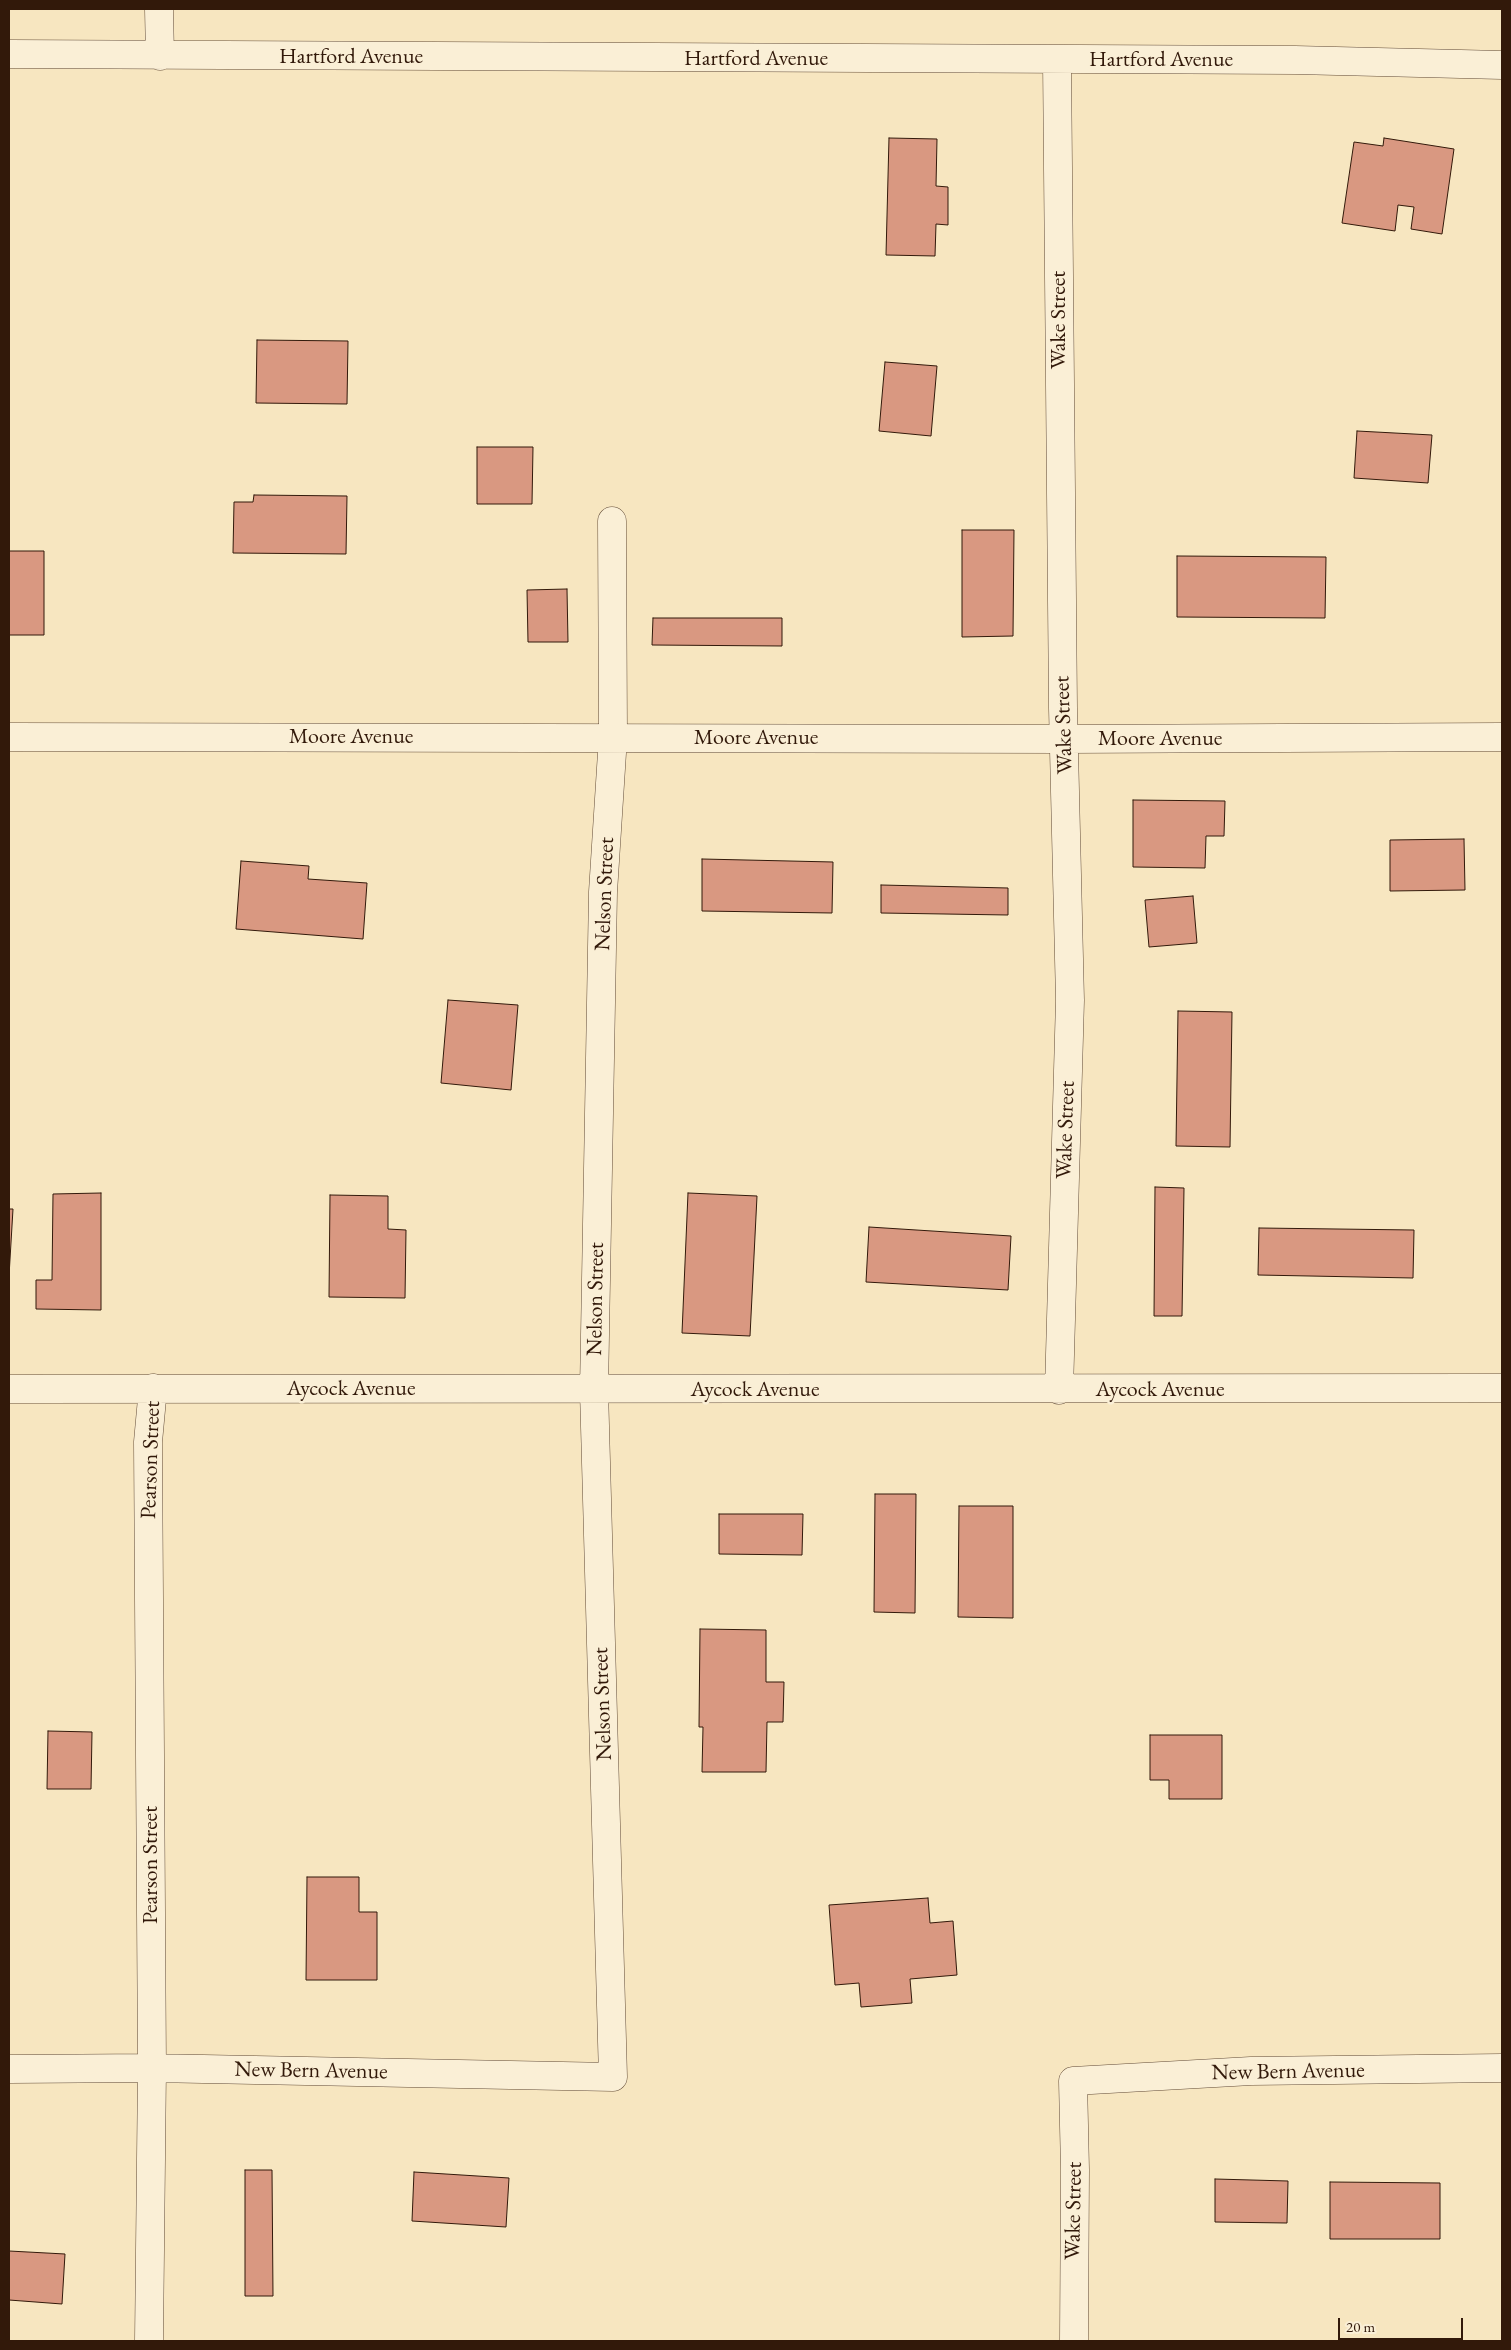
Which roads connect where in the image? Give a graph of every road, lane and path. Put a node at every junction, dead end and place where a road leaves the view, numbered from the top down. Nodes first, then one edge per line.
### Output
1 (159, 9) edge
2 (9, 54) edge
3 (160, 56) junction
4 (1057, 60) junction
5 (1502, 65) edge
6 (612, 521) dead end
7 (9, 737) edge
8 (613, 737) junction
9 (1502, 737) edge
10 (1065, 739) junction
11 (153, 1388) junction
12 (1502, 1388) edge
13 (9, 1389) edge
14 (594, 1390) junction
15 (1059, 1390) junction
16 (152, 2068) junction
17 (1502, 2068) edge
18 (9, 2069) edge
19 (613, 2077) joint
20 (1073, 2081) joint
21 (149, 2341) edge
22 (1074, 2341) edge

1 - 3 street
2 - 3 street, Hartford Avenue
3 - 4 street, Hartford Avenue
4 - 5 street, Hartford Avenue
4 - 10 street, Wake Street
6 - 8 street, Nelson Street
7 - 8 street, Moore Avenue
8 - 10 street, Moore Avenue
8 - 14 street, Nelson Street
9 - 10 street, Moore Avenue
10 - 15 street, Wake Street
11 - 13 street, Aycock Avenue
11 - 14 street, Aycock Avenue
11 - 16 street, Pearson Street
12 - 15 street, Aycock Avenue
14 - 15 street, Aycock Avenue
14 - 19 street, Nelson Street
16 - 18 street, New Bern Avenue
16 - 19 street, New Bern Avenue
16 - 21 street, Pearson Street
17 - 20 street, New Bern Avenue
20 - 22 street, Wake Street

